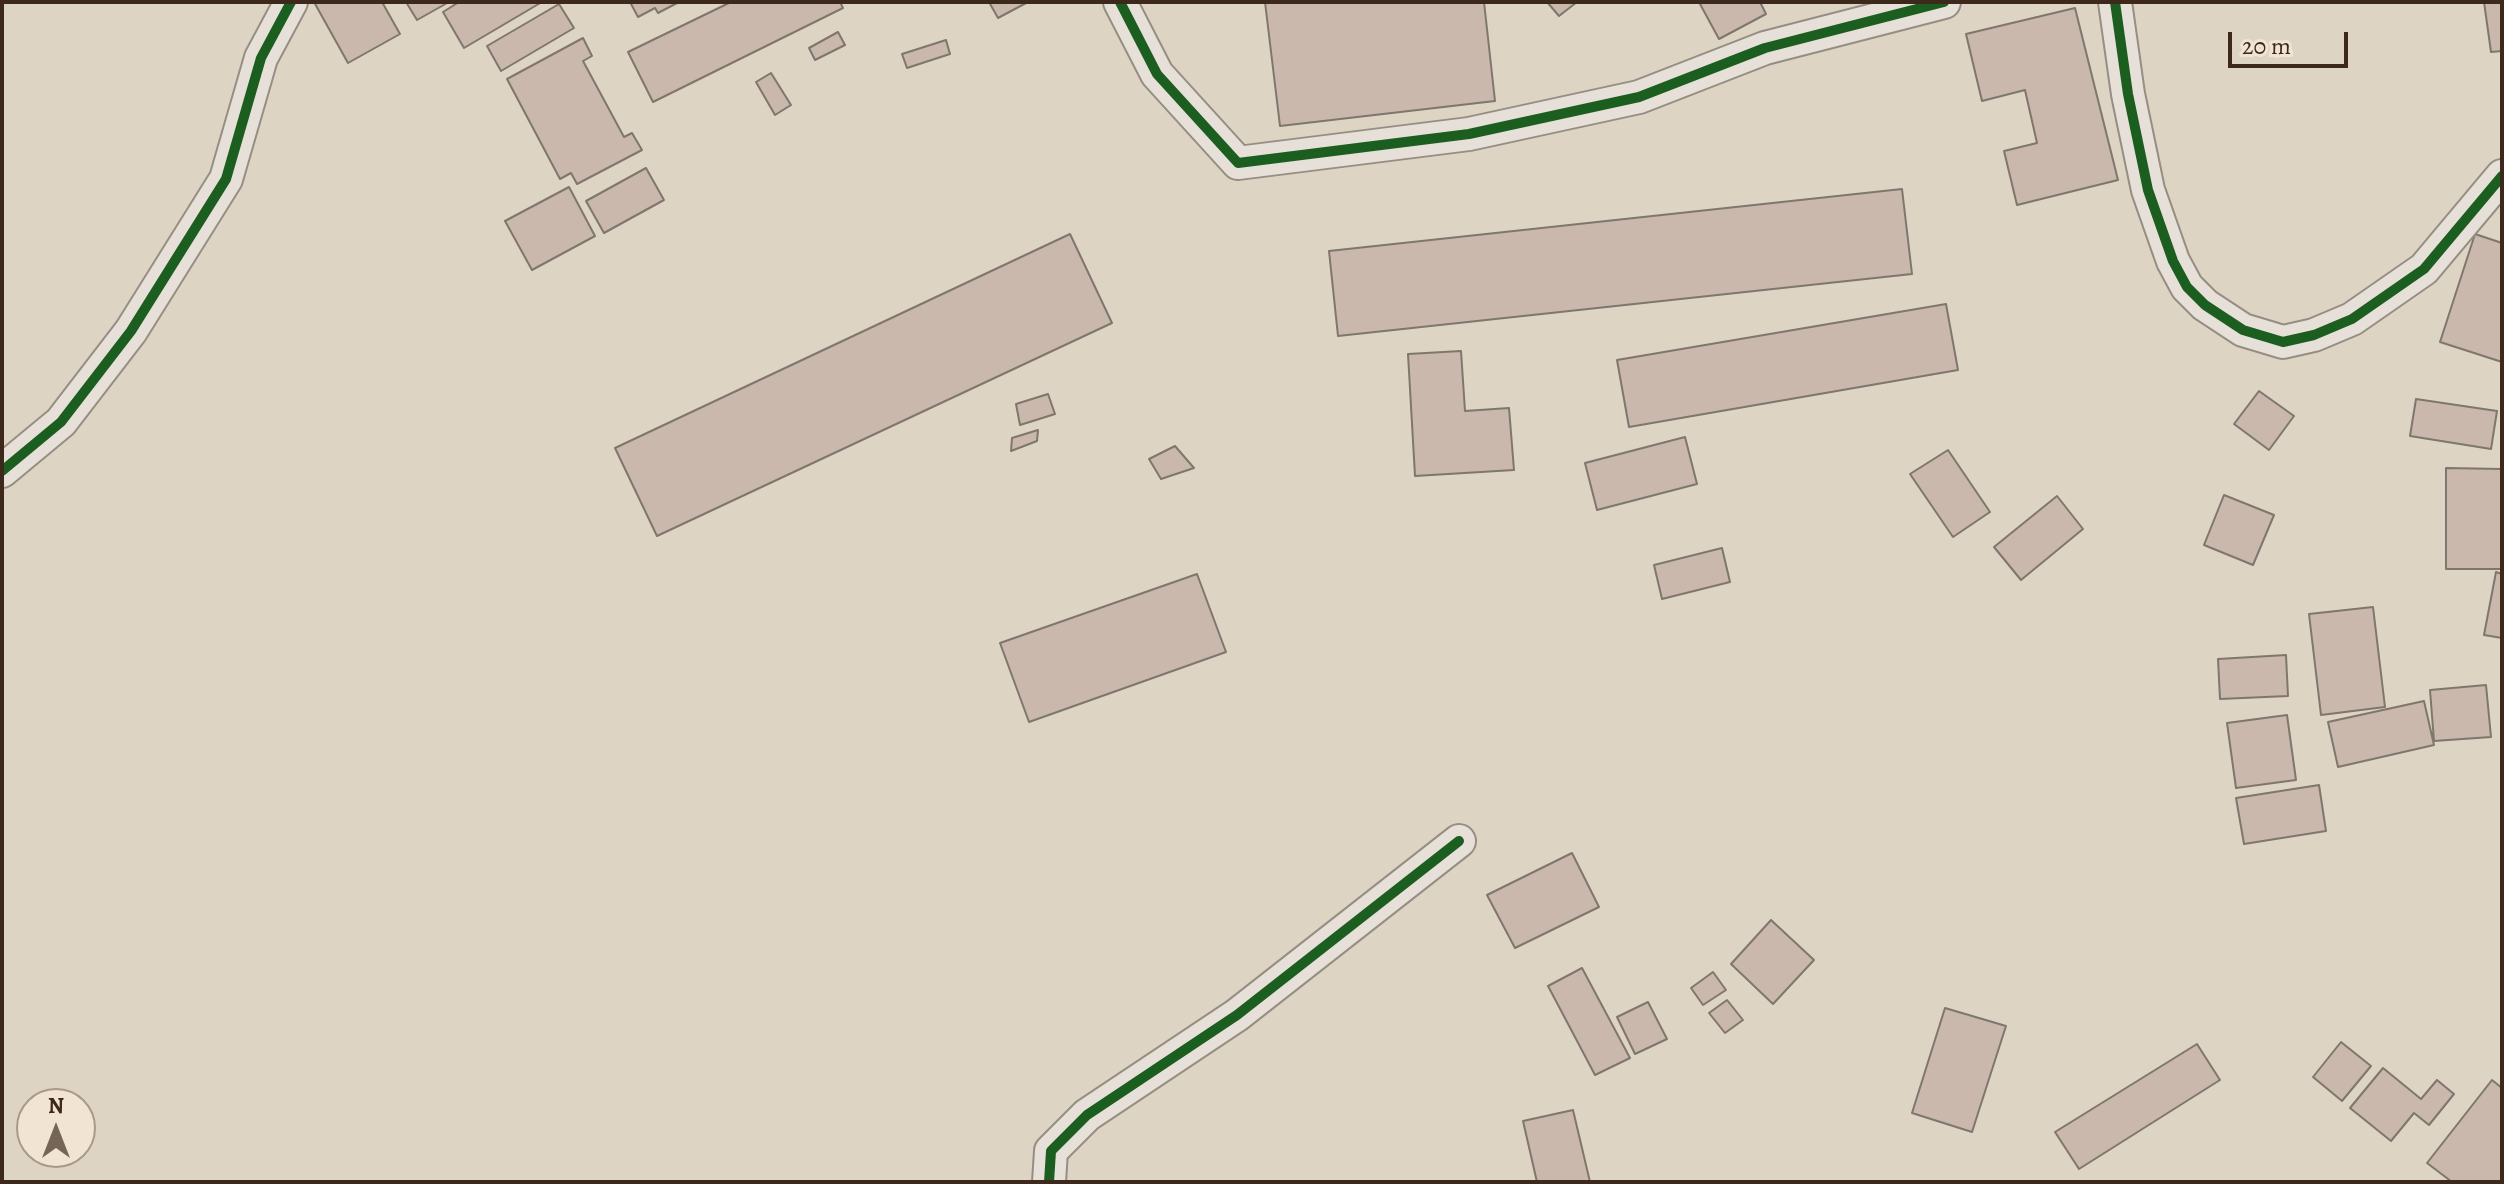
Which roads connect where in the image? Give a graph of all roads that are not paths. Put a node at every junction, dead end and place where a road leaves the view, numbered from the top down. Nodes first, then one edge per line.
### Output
1 (291, 2) edge
2 (1120, 2) edge
3 (1944, 2) edge
4 (2115, 2) edge
5 (2502, 176) edge
6 (2, 471) edge
7 (1459, 841) dead end
8 (1049, 1182) edge

1 - 6 street
2 - 3 street
4 - 5 street
7 - 8 street

